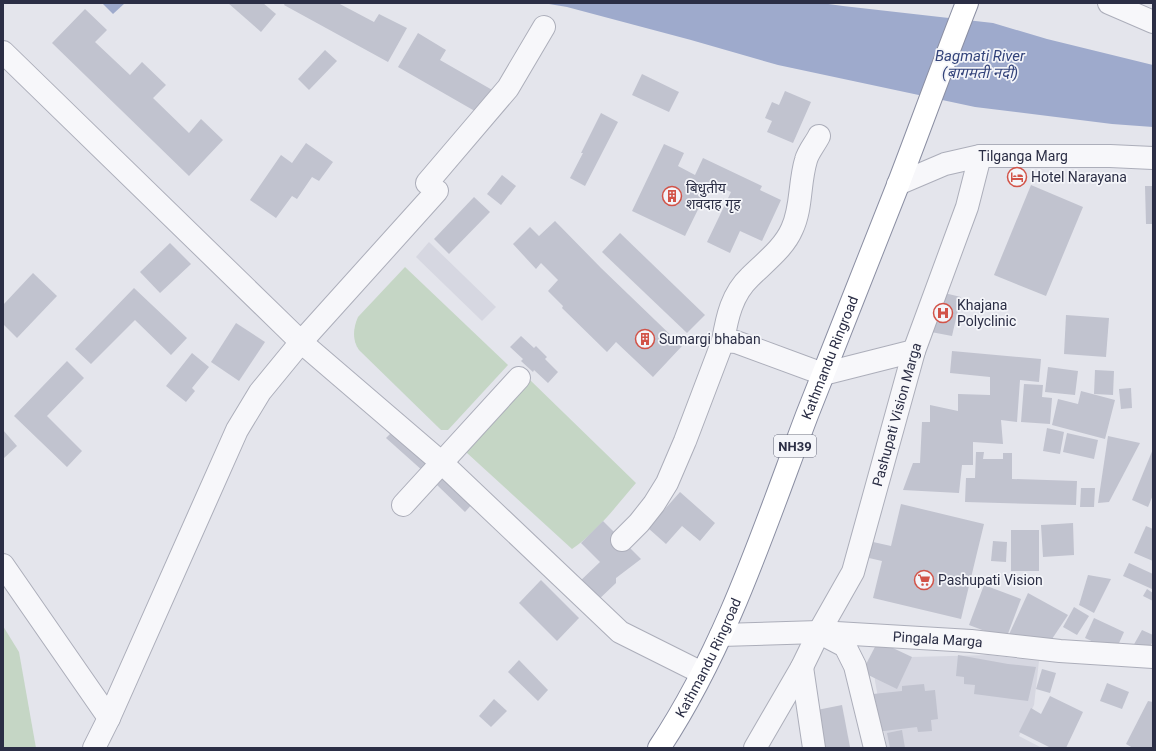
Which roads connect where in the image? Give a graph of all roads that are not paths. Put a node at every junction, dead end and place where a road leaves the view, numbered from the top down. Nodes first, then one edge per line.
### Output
1 (966, 3) edge
2 (1109, 3) edge
3 (1153, 22) edge
4 (544, 27) dead end
5 (3, 52) edge
6 (819, 136) dead end
7 (980, 156) junction
8 (1153, 158) edge
9 (898, 184) junction
10 (723, 341) junction
11 (301, 342) junction
12 (914, 351) junction
13 (823, 374) junction
14 (519, 378) dead end
15 (442, 463) junction
16 (404, 505) dead end
17 (622, 540) dead end
18 (3, 565) edge
19 (820, 632) junction
20 (721, 635) junction
21 (1152, 656) edge
22 (802, 667) junction
23 (702, 673) junction
24 (109, 718) junction
25 (94, 748) edge
26 (658, 748) edge
27 (755, 748) edge
28 (814, 748) edge
29 (875, 748) edge

1 - 9 highway, Kathmandu Ringroad / NH39
2 - 3 street
4 - 11 street
5 - 11 street
6 - 10 street
7 - 8 street, Tilganga Marg
7 - 9 street, Tilganga Marg
7 - 12 street, Pashupati Vision Marga
9 - 13 highway, Kathmandu Ringroad / NH39
10 - 13 street
10 - 17 street
11 - 15 street
11 - 24 street
12 - 13 street
12 - 19 street, Pashupati Vision Marga
13 - 20 highway, Kathmandu Ringroad / NH39
14 - 15 street
15 - 16 street
15 - 23 street
18 - 24 street
19 - 20 street, Pingala Marga
19 - 21 street, Pingala Marga
19 - 22 street, Pashupati Vision Marga
19 - 29 street
20 - 23 highway, Kathmandu Ringroad / NH39
22 - 27 street, Pashupati Vision Marga
22 - 28 street
23 - 26 highway, Kathmandu Ringroad / NH39
24 - 25 street

